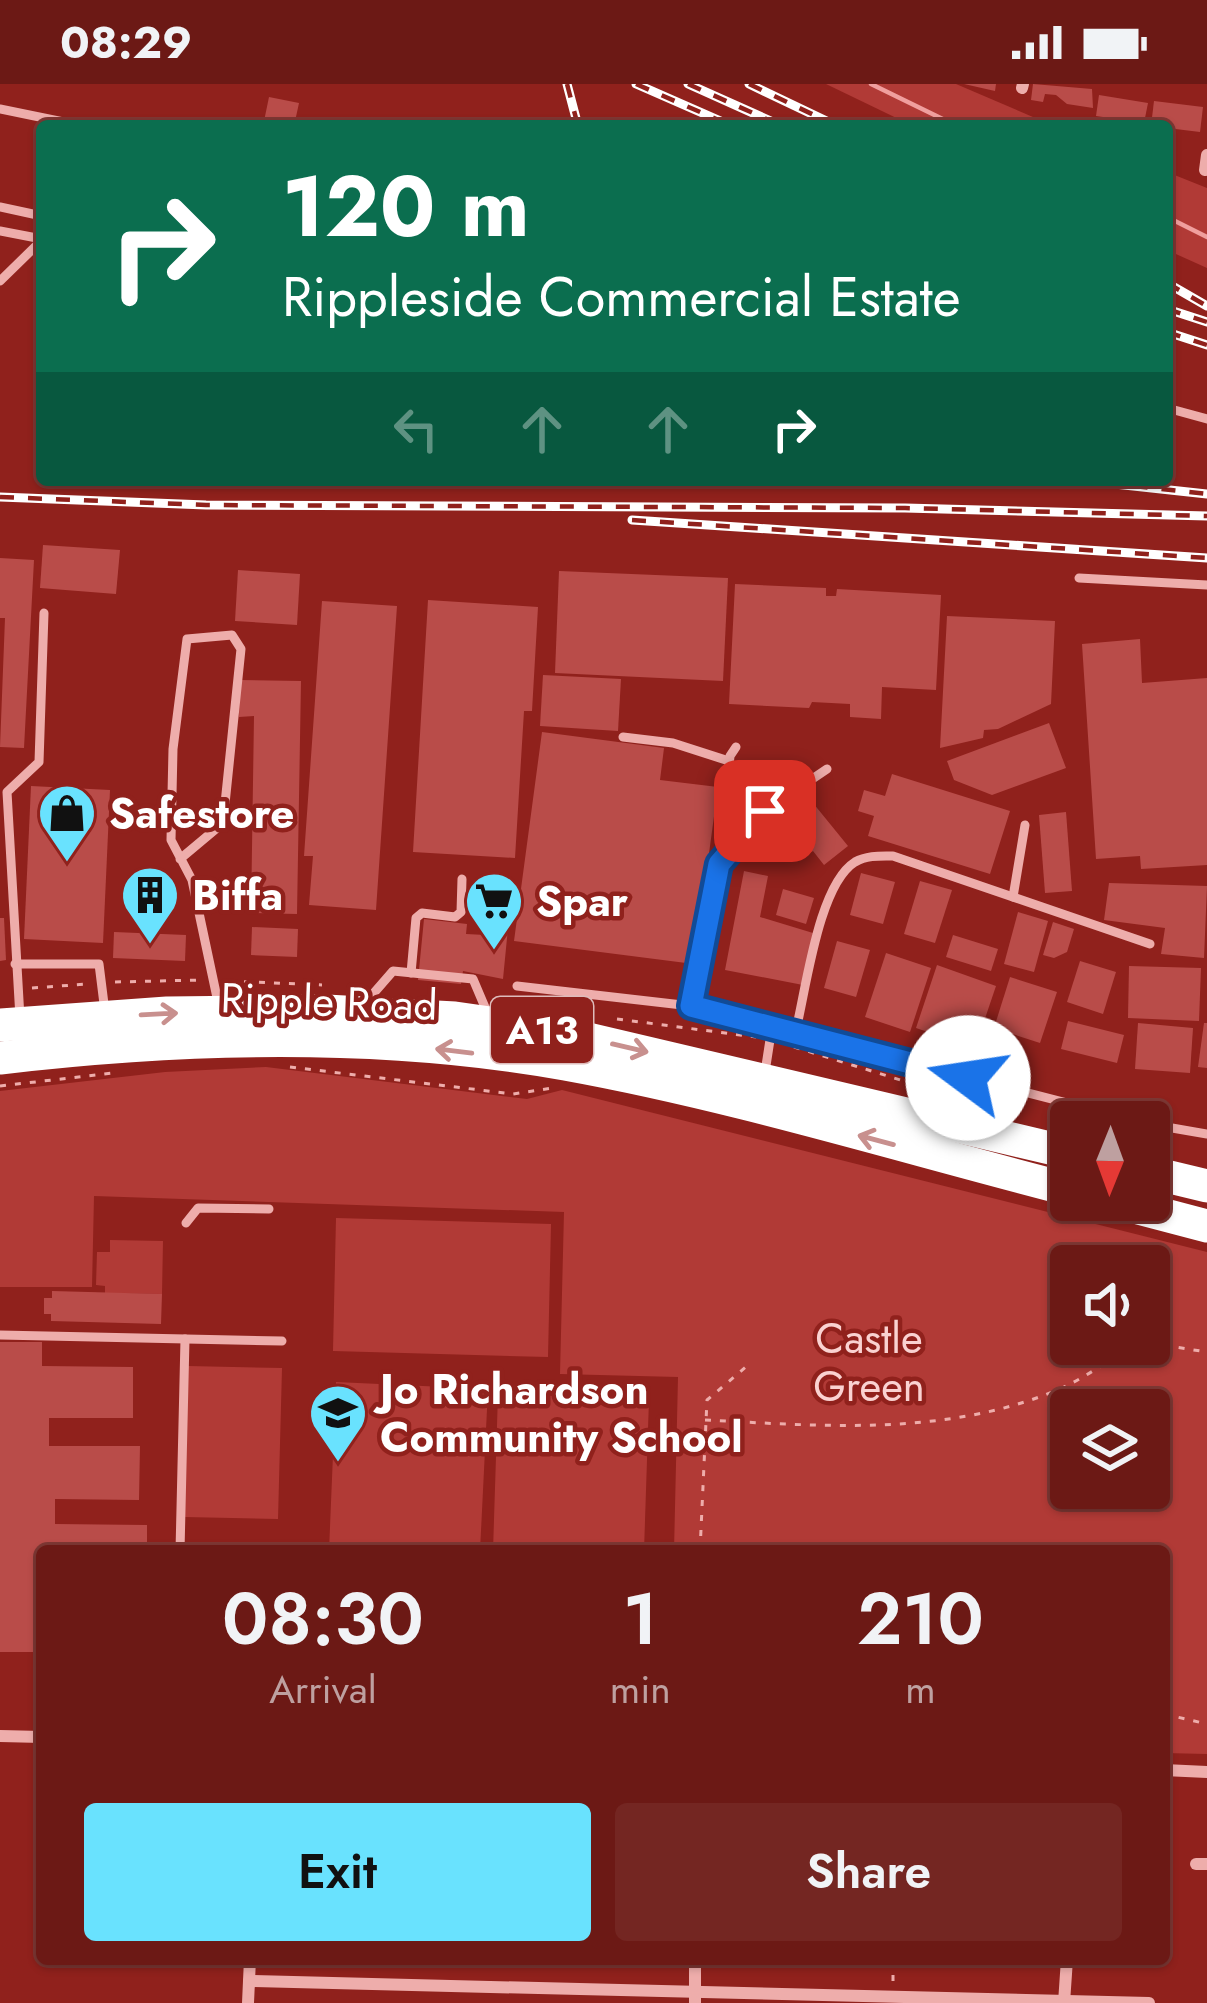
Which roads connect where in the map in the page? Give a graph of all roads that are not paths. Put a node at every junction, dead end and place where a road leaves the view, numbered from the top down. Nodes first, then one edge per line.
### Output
1 (0, 109) edge
2 (54, 120) edge
3 (1207, 155) edge
4 (1205, 170) edge
5 (0, 207) edge
6 (36, 215) edge
7 (0, 231) edge
8 (36, 239) edge
9 (36, 246) edge
10 (0, 281) edge
11 (1173, 407) edge
12 (1207, 419) edge
13 (1079, 578) dead end
14 (1207, 585) edge
15 (44, 613) dead end
16 (622, 737) dead end
17 (736, 748) dead end
18 (729, 761) junction
19 (827, 769) dead end
20 (1025, 825) dead end
21 (181, 859) junction
22 (719, 864) junction
23 (462, 880) dead end
24 (1013, 897) junction
25 (1150, 944) dead end
26 (15, 964) junction
27 (411, 973) junction
28 (517, 986) dead end
29 (691, 1006) junction
30 (220, 1012) junction
31 (356, 1012) junction
32 (106, 1017) junction
33 (491, 1023) junction
34 (10, 1024) edge
35 (771, 1034) junction
36 (795, 1034) junction
37 (0, 1058) edge
38 (764, 1078) junction
39 (1058, 1101) edge
40 (1170, 1127) edge
41 (1207, 1134) edge
42 (1050, 1148) edge
43 (1170, 1177) edge
44 (1050, 1185) edge
45 (1207, 1186) edge
46 (269, 1209) dead end
47 (1170, 1216) edge
48 (186, 1222) dead end
49 (1207, 1226) edge
50 (0, 1335) edge
51 (185, 1339) junction
52 (282, 1341) dead end
53 (180, 1545) edge
54 (0, 1736) edge
55 (36, 1737) edge
56 (1170, 1770) edge
57 (1207, 1772) edge
58 (250, 1965) edge
59 (695, 1965) edge
60 (1067, 1965) edge
61 (249, 1981) junction
62 (473, 1987) junction
63 (888, 1997) edge
64 (695, 1998) edge
65 (834, 1998) edge
66 (947, 2000) edge
67 (1064, 2002) edge
68 (248, 2003) edge
69 (472, 2003) edge
70 (1149, 2003) edge

1 - 2 lane
3 - 4 street
5 - 6 lane
7 - 8 lane
9 - 10 lane
11 - 12 lane
13 - 14 lane
15 - 26 lane
16 - 18 lane
17 - 18 lane
18 - 22 lane
19 - 22 lane
20 - 24 lane
21 - 21 lane
21 - 30 lane
22 - 29 lane
23 - 27 lane
24 - 25 lane
24 - 36 lane
26 - 32 lane
26 - 34 lane
27 - 31 lane
27 - 33 lane
28 - 29 lane
29 - 35 lane
30 - 31 highway, Ripple Road / A13
32 -> 30 highway, Ripple Road / A13
31 - 33 highway, Ripple Road / A13
32 - 34 highway, Ripple Road / A13
33 -> 38 highway, Ripple Road / A13
35 - 36 lane
35 - 38 lane
36 - 39 lane
44 -> 37 highway, Ripple Road / A13
38 - 42 highway, Ripple Road / A13
40 - 41 lane
43 - 45 highway
46 - 48 lane
47 - 49 highway
50 - 51 lane
51 - 52 lane
51 - 53 lane
54 - 55 street
56 - 57 street
58 - 61 street
59 - 64 street
60 - 67 street
61 - 62 street
61 - 68 street
62 - 64 street
62 - 69 street
63 - 65 street
63 - 66 street
64 - 65 street
66 - 67 street
67 - 70 street

